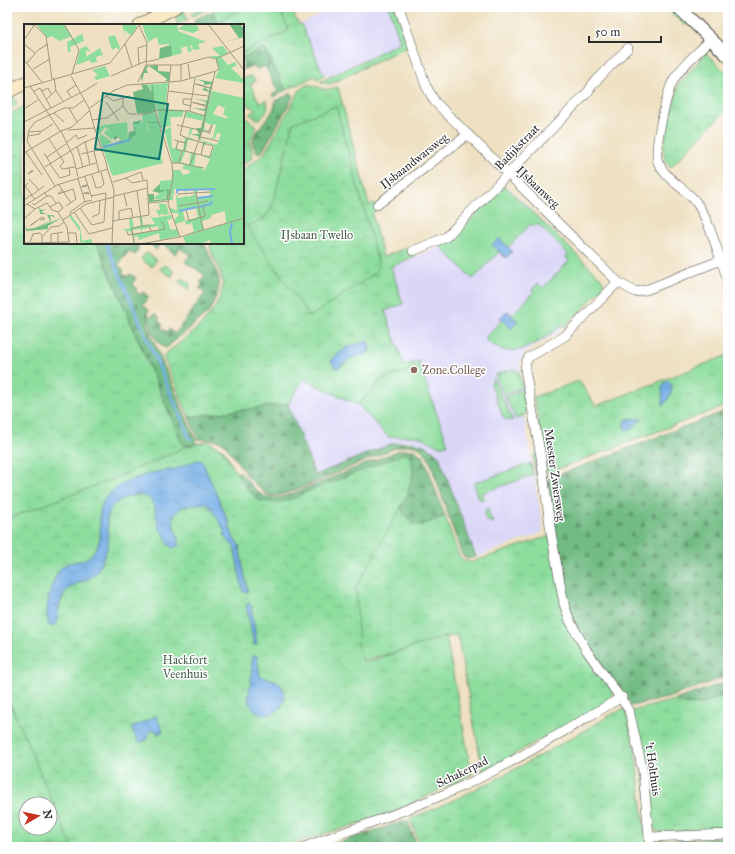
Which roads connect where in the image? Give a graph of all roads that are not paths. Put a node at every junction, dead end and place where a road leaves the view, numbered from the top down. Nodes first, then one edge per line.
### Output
1 (399, 7) edge
2 (678, 7) edge
3 (168, 9) edge
4 (142, 24) edge
5 (711, 40) junction
6 (628, 48) dead end
7 (728, 56) edge
8 (7, 74) edge
9 (24, 84) edge
10 (10, 91) edge
11 (467, 135) junction
12 (508, 174) junction
13 (377, 205) dead end
14 (413, 251) dead end
15 (720, 260) junction
16 (728, 281) edge
17 (618, 282) junction
18 (622, 697) junction
19 (728, 834) edge
20 (649, 836) junction
21 (304, 847) edge
22 (650, 847) edge

1 - 11 street, IJsbaanweg
2 - 5 street
3 - 4 main road
5 - 7 street
5 - 15 street
6 - 12 street, Badijkstraat
8 - 10 street
9 - 10 main road
11 - 12 street, IJsbaanweg
11 - 13 street, IJsbaandwarsweg
12 - 14 street, Badijkstraat
12 - 17 street, IJsbaanweg
15 - 16 street
15 - 17 street, IJsbaanweg
17 - 18 street, Meester Zwiersweg
18 - 20 street, 't Holthuis
18 - 21 street, Schakerpad
19 - 20 street
20 - 22 street, 't Holthuis

